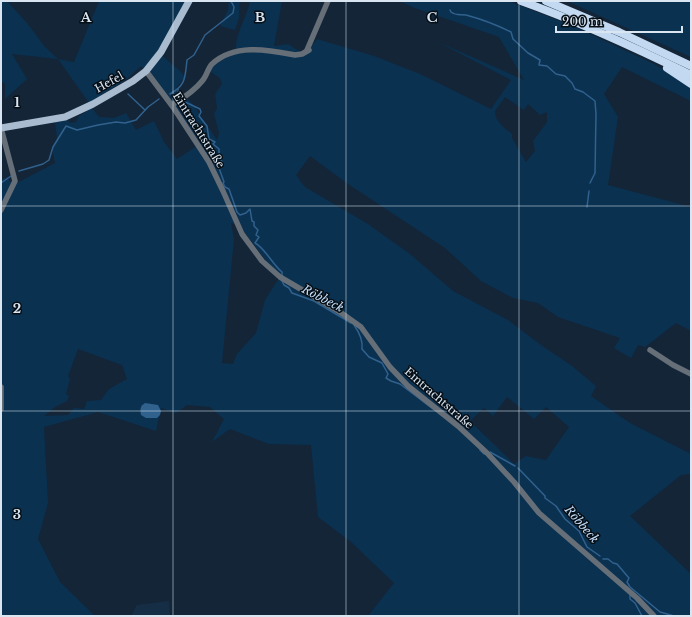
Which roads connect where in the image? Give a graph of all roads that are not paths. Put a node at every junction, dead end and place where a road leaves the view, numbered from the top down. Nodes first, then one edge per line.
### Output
1 (189, 1) edge
2 (328, 1) edge
3 (521, 1) edge
4 (546, 1) edge
5 (654, 52) junction
6 (691, 62) edge
7 (691, 66) edge
8 (146, 71) junction
9 (691, 75) edge
10 (691, 84) edge
11 (172, 105) junction
12 (1, 128) edge
13 (1, 210) edge
14 (650, 350) dead end
15 (691, 374) edge
16 (1, 387) edge
17 (1, 410) edge
18 (654, 616) edge

1 - 8 main road, Hefel
2 - 11 street
3 - 5 highway
4 - 5 highway
5 - 6 highway
5 - 7 highway
5 - 9 highway
5 - 10 highway
8 - 11 street, Eintrachtstraße
8 - 12 main road, Hefel
11 - 18 street, Eintrachtstraße
12 - 13 street
14 - 15 street
16 - 17 street

